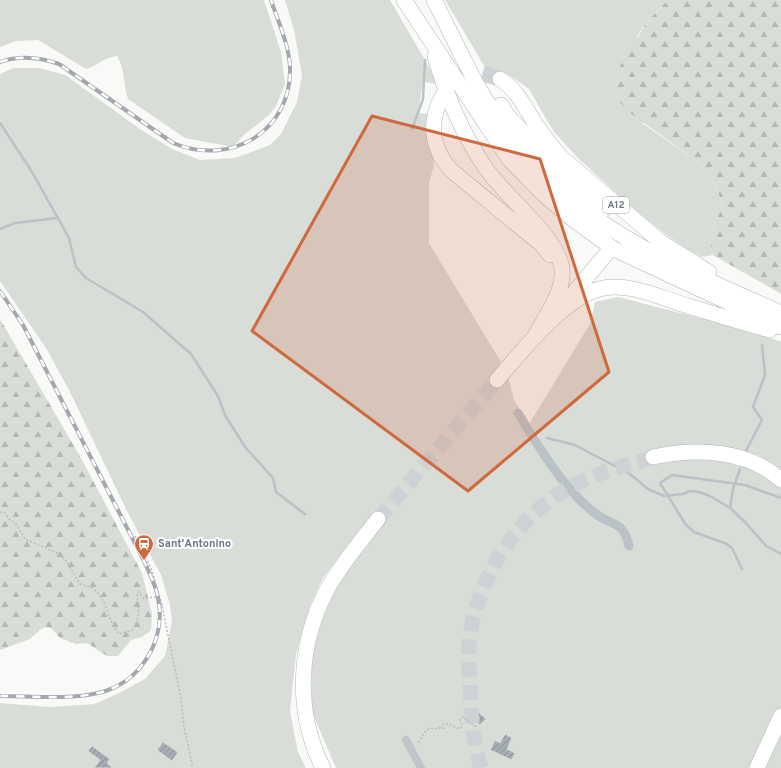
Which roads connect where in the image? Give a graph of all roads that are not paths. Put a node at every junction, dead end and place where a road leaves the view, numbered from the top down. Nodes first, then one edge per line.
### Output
1 (404, 0) edge
2 (435, 0) edge
3 (429, 38) junction
4 (500, 79) tunnel mouth
5 (443, 95) dead end
6 (604, 210) dead end
7 (606, 253) dead end
8 (760, 303) junction
9 (551, 305) junction
10 (781, 313) edge
11 (550, 322) junction
12 (781, 327) edge
13 (781, 333) edge
14 (535, 336) junction
15 (497, 380) tunnel mouth
16 (653, 457) tunnel mouth
17 (781, 480) edge
18 (378, 519) tunnel mouth
19 (781, 716) edge
20 (406, 740) dead end
21 (323, 768) edge
22 (420, 768) edge
23 (757, 768) edge

1 - 3 highway
2 - 6 highway
2 - 8 highway
3 - 9 highway
3 - 12 highway
4 - 8 highway, A12
5 - 9 highway
7 - 11 highway
8 - 10 highway
9 - 14 highway
11 - 13 highway
11 - 14 highway
14 - 15 highway
16 - 17 highway
18 - 21 highway
19 - 23 highway
20 - 22 street

